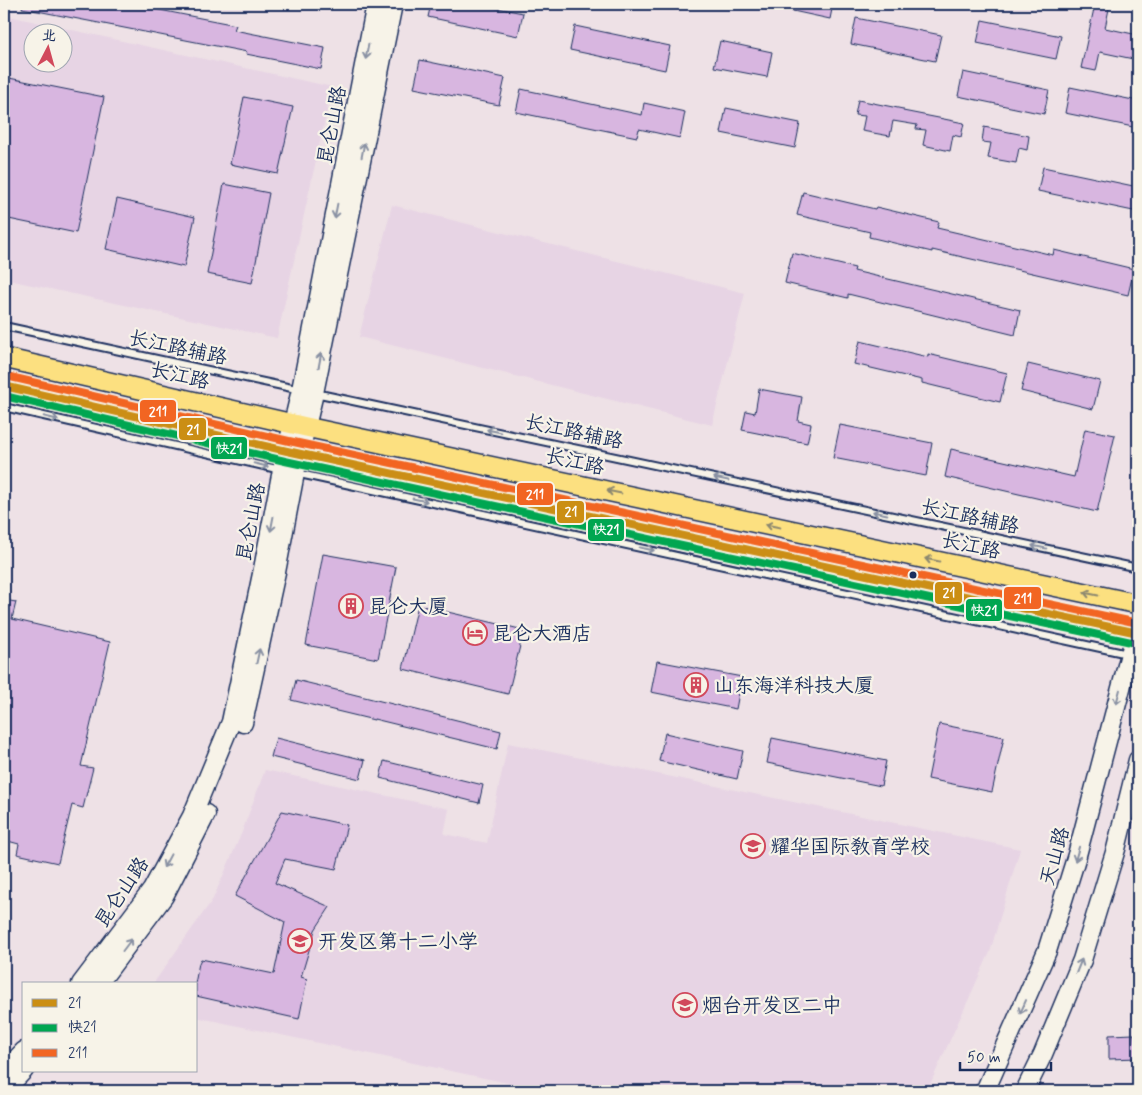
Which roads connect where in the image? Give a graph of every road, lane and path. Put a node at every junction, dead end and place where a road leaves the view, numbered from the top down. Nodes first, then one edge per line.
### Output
1 (376, 4) edge
2 (393, 4) edge
3 (4, 326) edge
4 (4, 358) edge
5 (4, 386) edge
6 (307, 391) junction
7 (4, 407) edge
8 (300, 425) junction
9 (293, 452) junction
10 (288, 471) junction
11 (1138, 568) edge
12 (1138, 604) edge
13 (1138, 630) edge
14 (1134, 655) edge
15 (1138, 760) edge
16 (83, 982) edge
17 (100, 982) edge
18 (22, 1053) edge
19 (4, 1072) edge
20 (22, 1072) edge
21 (4, 1091) edge
22 (985, 1091) edge
23 (1025, 1091) edge

1 -> 6 street, 昆仑山路
6 -> 2 street, 昆仑山路
3 - 6 lane, 长江路辅路
4 - 8 main road, 长江路
5 - 9 main road
6 - 8 street, 昆仑山路
11 -> 6 lane, 长江路辅路
7 -> 10 lane
8 - 9 street, 昆仑山路
12 -> 8 main road, 长江路
9 - 10 street, 昆仑山路
9 - 13 main road
10 -> 14 lane
10 -> 16 street, 昆仑山路
17 -> 10 street, 昆仑山路
13 - 14 street, 天山路
14 -> 22 street, 天山路
23 -> 15 street
18 - 19 street
20 - 21 street

